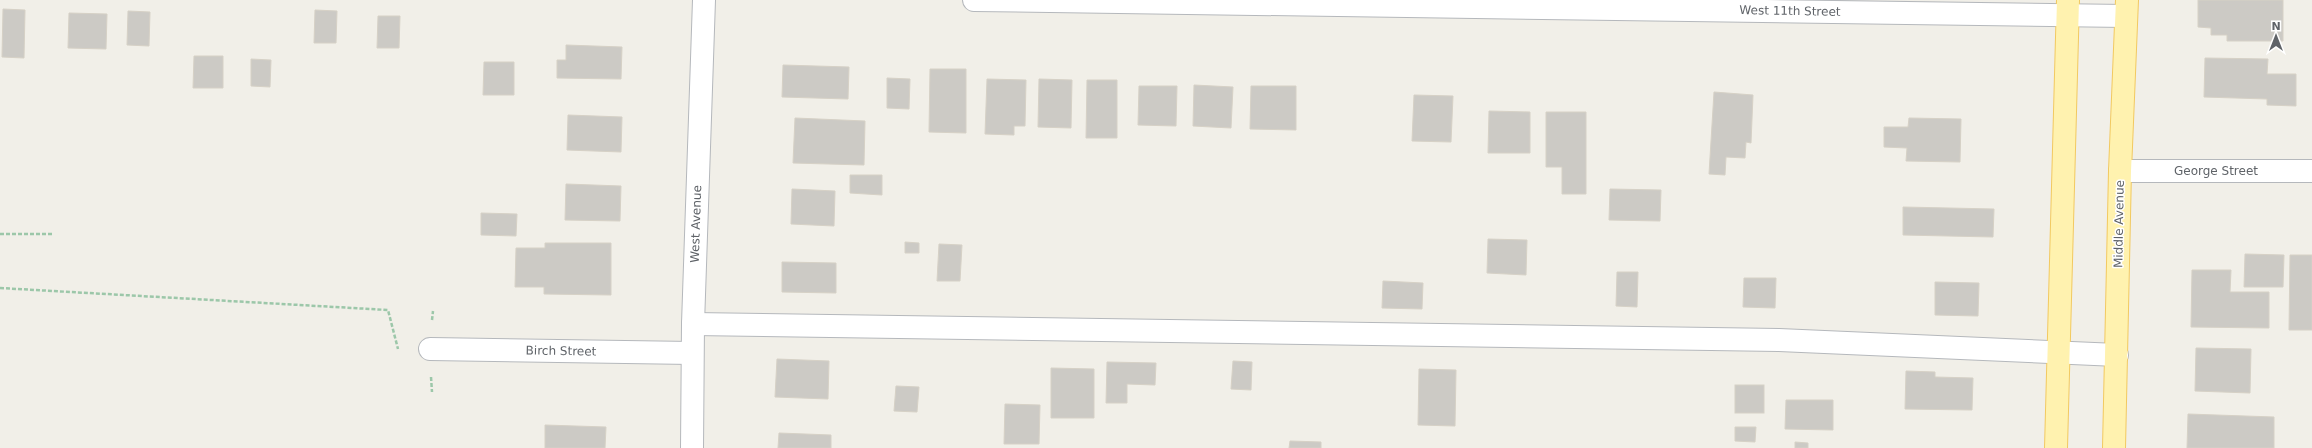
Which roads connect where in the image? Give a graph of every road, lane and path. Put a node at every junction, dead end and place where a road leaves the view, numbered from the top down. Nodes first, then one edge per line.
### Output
1 (704, 0) edge
2 (974, 0) edge
3 (2068, 8) edge
4 (2127, 8) edge
5 (2120, 171) junction
6 (2312, 171) edge
7 (0, 234) edge
8 (52, 234) dead end
9 (0, 288) edge
10 (693, 324) junction
11 (398, 349) dead end
12 (430, 349) dead end
13 (692, 353) junction
14 (2058, 354) junction
15 (2118, 355) junction
16 (692, 448) edge
17 (2056, 448) edge
18 (2114, 448) edge

1 - 10 street, West Avenue
2 - 3 street, West 11th Street
3 - 4 street, West 11th Street
3 - 14 main road
4 - 5 main road, Middle Avenue
5 - 6 street, George Street
5 - 15 main road, Middle Avenue
7 - 8 path
9 - 11 path
10 - 13 street, West Avenue
10 - 14 street
12 - 13 street, Birch Street
13 - 16 street, West Avenue
14 - 15 street
14 - 17 main road
15 - 18 main road, Middle Avenue

